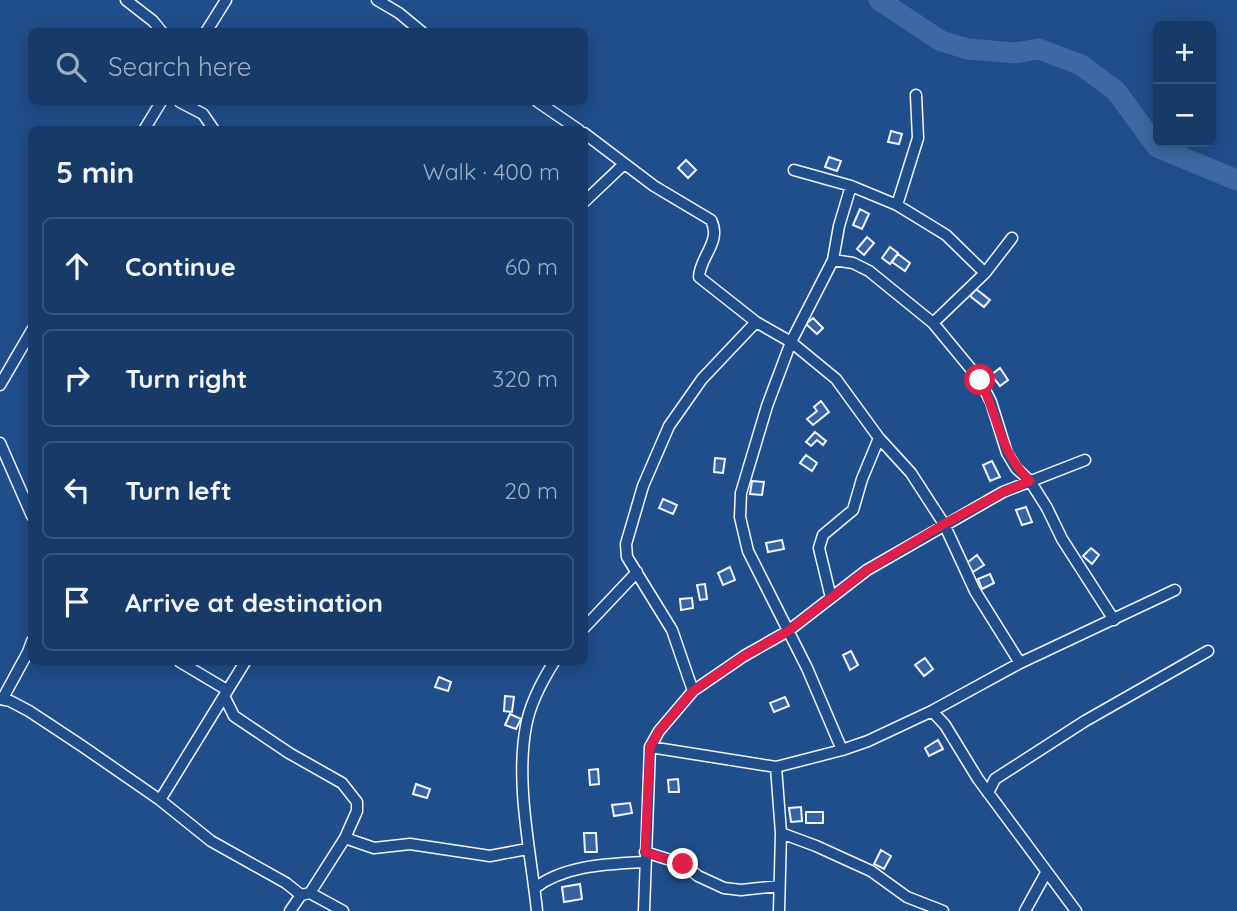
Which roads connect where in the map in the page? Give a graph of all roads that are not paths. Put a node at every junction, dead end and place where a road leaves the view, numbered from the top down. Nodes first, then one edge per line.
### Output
1 (126, 0) edge
2 (226, 0) edge
3 (377, 0) edge
4 (158, 28) edge
5 (208, 28) edge
6 (417, 28) edge
7 (916, 95) dead end
8 (160, 105) edge
9 (186, 105) edge
10 (542, 105) edge
11 (147, 126) edge
12 (211, 126) edge
13 (573, 126) edge
14 (588, 137) edge
15 (624, 164) junction
16 (794, 170) dead end
17 (851, 186) junction
18 (588, 198) edge
19 (897, 205) junction
20 (1012, 239) dead end
21 (833, 260) junction
22 (985, 273) junction
23 (757, 323) junction
24 (933, 323) junction
25 (28, 337) edge
26 (791, 342) junction
27 (0, 385) edge
28 (879, 438) junction
29 (0, 443) edge
30 (1085, 460) dead end
31 (1030, 481) junction
32 (28, 507) edge
33 (944, 524) junction
34 (637, 572) junction
35 (1175, 590) dead end
36 (831, 598) junction
37 (1114, 620) junction
38 (588, 624) edge
39 (788, 631) junction
40 (1209, 651) dead end
41 (28, 652) edge
42 (1020, 663) junction
43 (184, 665) edge
44 (243, 665) edge
45 (552, 665) edge
46 (693, 691) junction
47 (225, 693) junction
48 (1, 699) edge
49 (933, 711) junction
50 (650, 747) junction
51 (842, 750) junction
52 (776, 767) junction
53 (978, 779) junction
54 (995, 779) junction
55 (988, 793) junction
56 (160, 800) junction
57 (781, 833) junction
58 (345, 838) junction
59 (527, 849) junction
60 (645, 857) junction
61 (1046, 873) junction
62 (779, 886) junction
63 (535, 888) junction
64 (305, 894) junction
65 (290, 911) edge
66 (343, 911) edge
67 (537, 911) edge
68 (644, 911) edge
69 (779, 911) edge
70 (941, 911) edge
71 (1025, 911) edge
72 (1076, 911) edge

1 - 4 street
2 - 5 street
3 - 6 street
7 - 19 street
8 - 11 street
9 - 12 street
10 - 13 street
14 - 15 street
15 - 18 street
15 - 23 street
16 - 17 street
17 - 19 street
17 - 21 street
19 - 22 street
20 - 22 street
21 - 24 street
21 - 26 street
22 - 24 street
23 - 26 street
23 - 34 street
24 - 31 street
25 - 27 street
26 - 28 street
26 - 39 street
28 - 33 street
28 - 36 street
29 - 32 street
30 - 31 street
31 - 33 street
31 - 37 street
33 - 36 street
33 - 42 street
34 - 38 street
34 - 46 street
35 - 37 street
36 - 39 street
37 - 42 street
39 - 46 street
39 - 51 street
40 - 54 street
41 - 48 street
42 - 49 street
43 - 47 street
44 - 47 street
45 - 59 street
46 - 50 street
47 - 56 street
47 - 58 street
48 - 56 street
49 - 51 street
49 - 53 street
50 - 52 street
50 - 60 street
51 - 52 street
52 - 57 street
53 - 54 street
53 - 55 street
54 - 55 street
55 - 61 street
56 - 64 street
57 - 62 street
57 - 70 street
58 - 59 street
58 - 64 street
59 - 63 street
60 - 62 street
60 - 63 street
60 - 68 street
61 - 71 street
61 - 72 street
62 - 69 street
63 - 67 street
64 - 65 street
64 - 66 street

